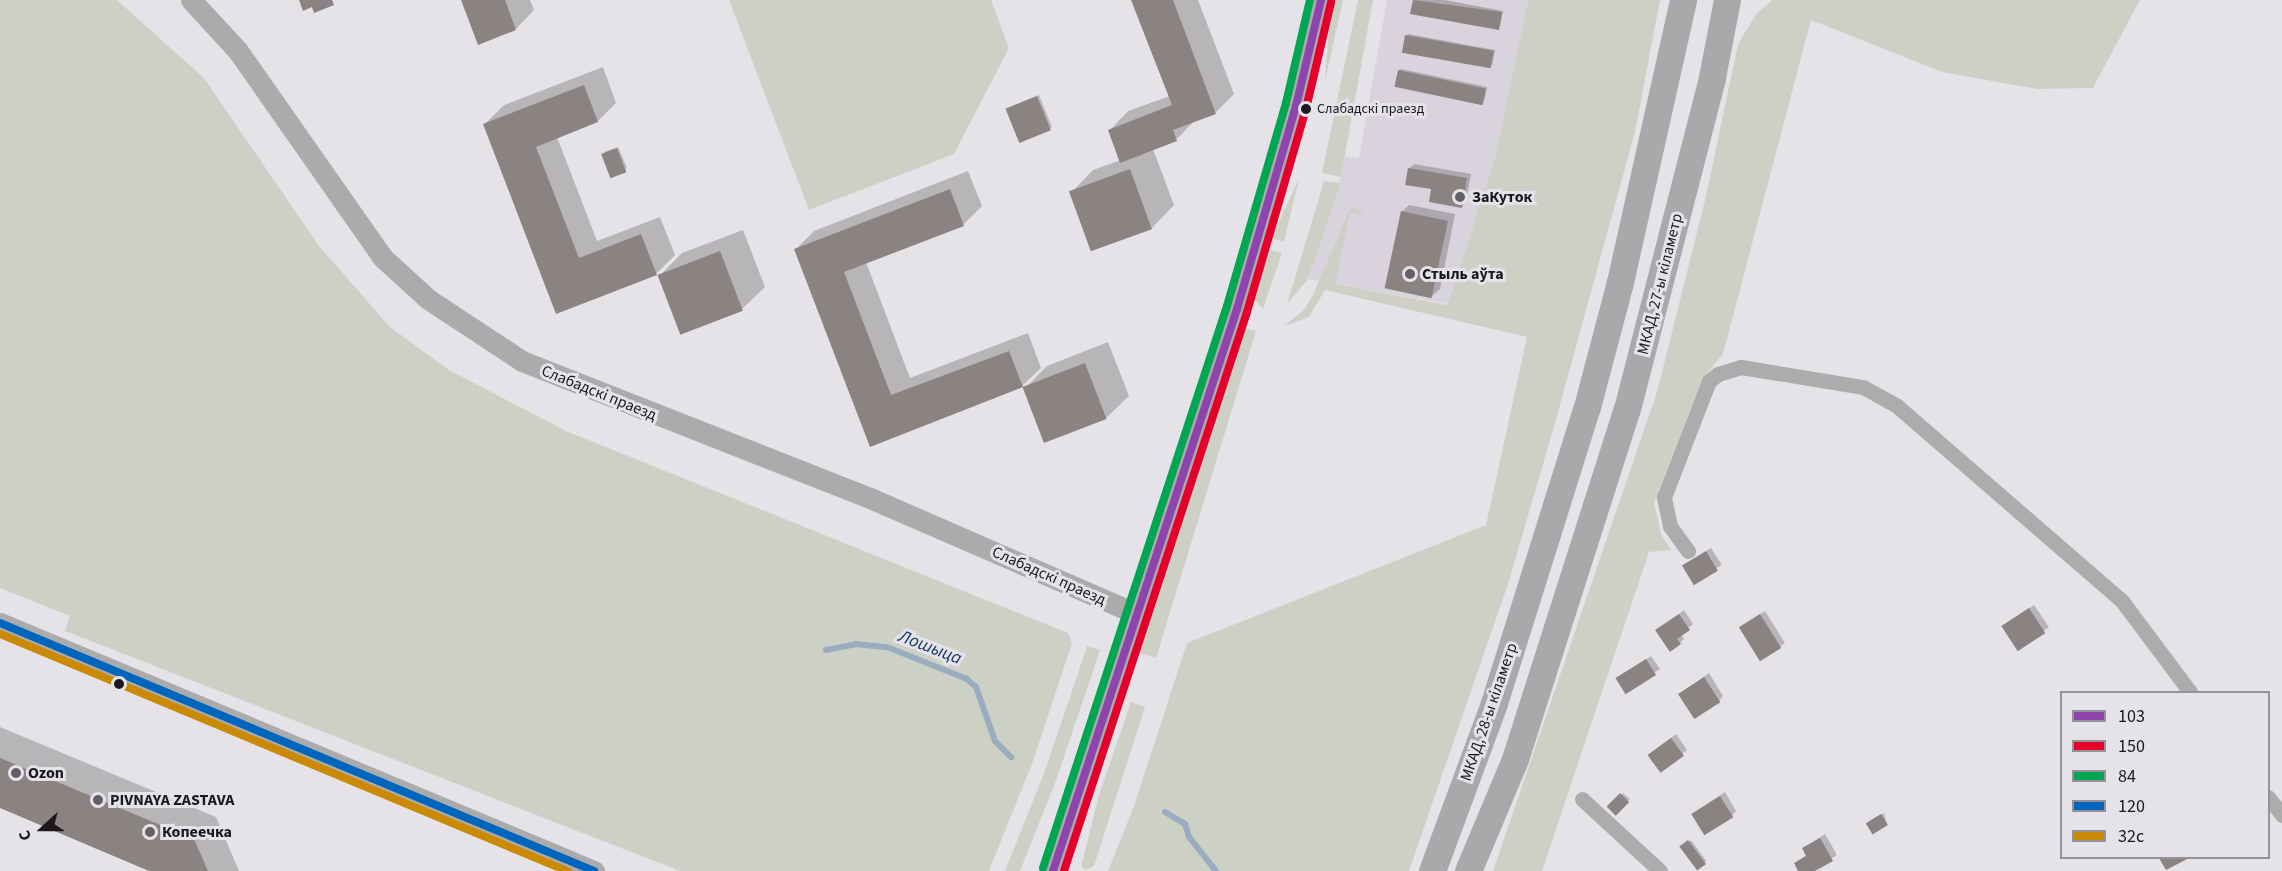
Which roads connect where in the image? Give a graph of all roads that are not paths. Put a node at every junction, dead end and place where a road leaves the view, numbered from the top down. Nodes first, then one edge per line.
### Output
1 (191, 0) edge
2 (1321, 0) edge
3 (1683, 0) edge
4 (1727, 0) edge
5 (1688, 551) dead end
6 (1135, 613) junction
7 (0, 623) edge
8 (2189, 691) edge
9 (1582, 799) dead end
10 (2270, 800) edge
11 (2282, 815) edge
12 (594, 871) edge
13 (1053, 871) edge
14 (1432, 871) edge
15 (1468, 871) edge
16 (1660, 871) edge

1 - 6 main road, Слабадскі праезд
2 - 6 main road
3 - 14 highway, МКАД, 28-ы кіламетр
4 - 15 highway, МКАД, 27-ы кіламетр
5 - 8 street
6 - 13 main road
7 - 12 main road
9 - 16 street
10 - 11 street

